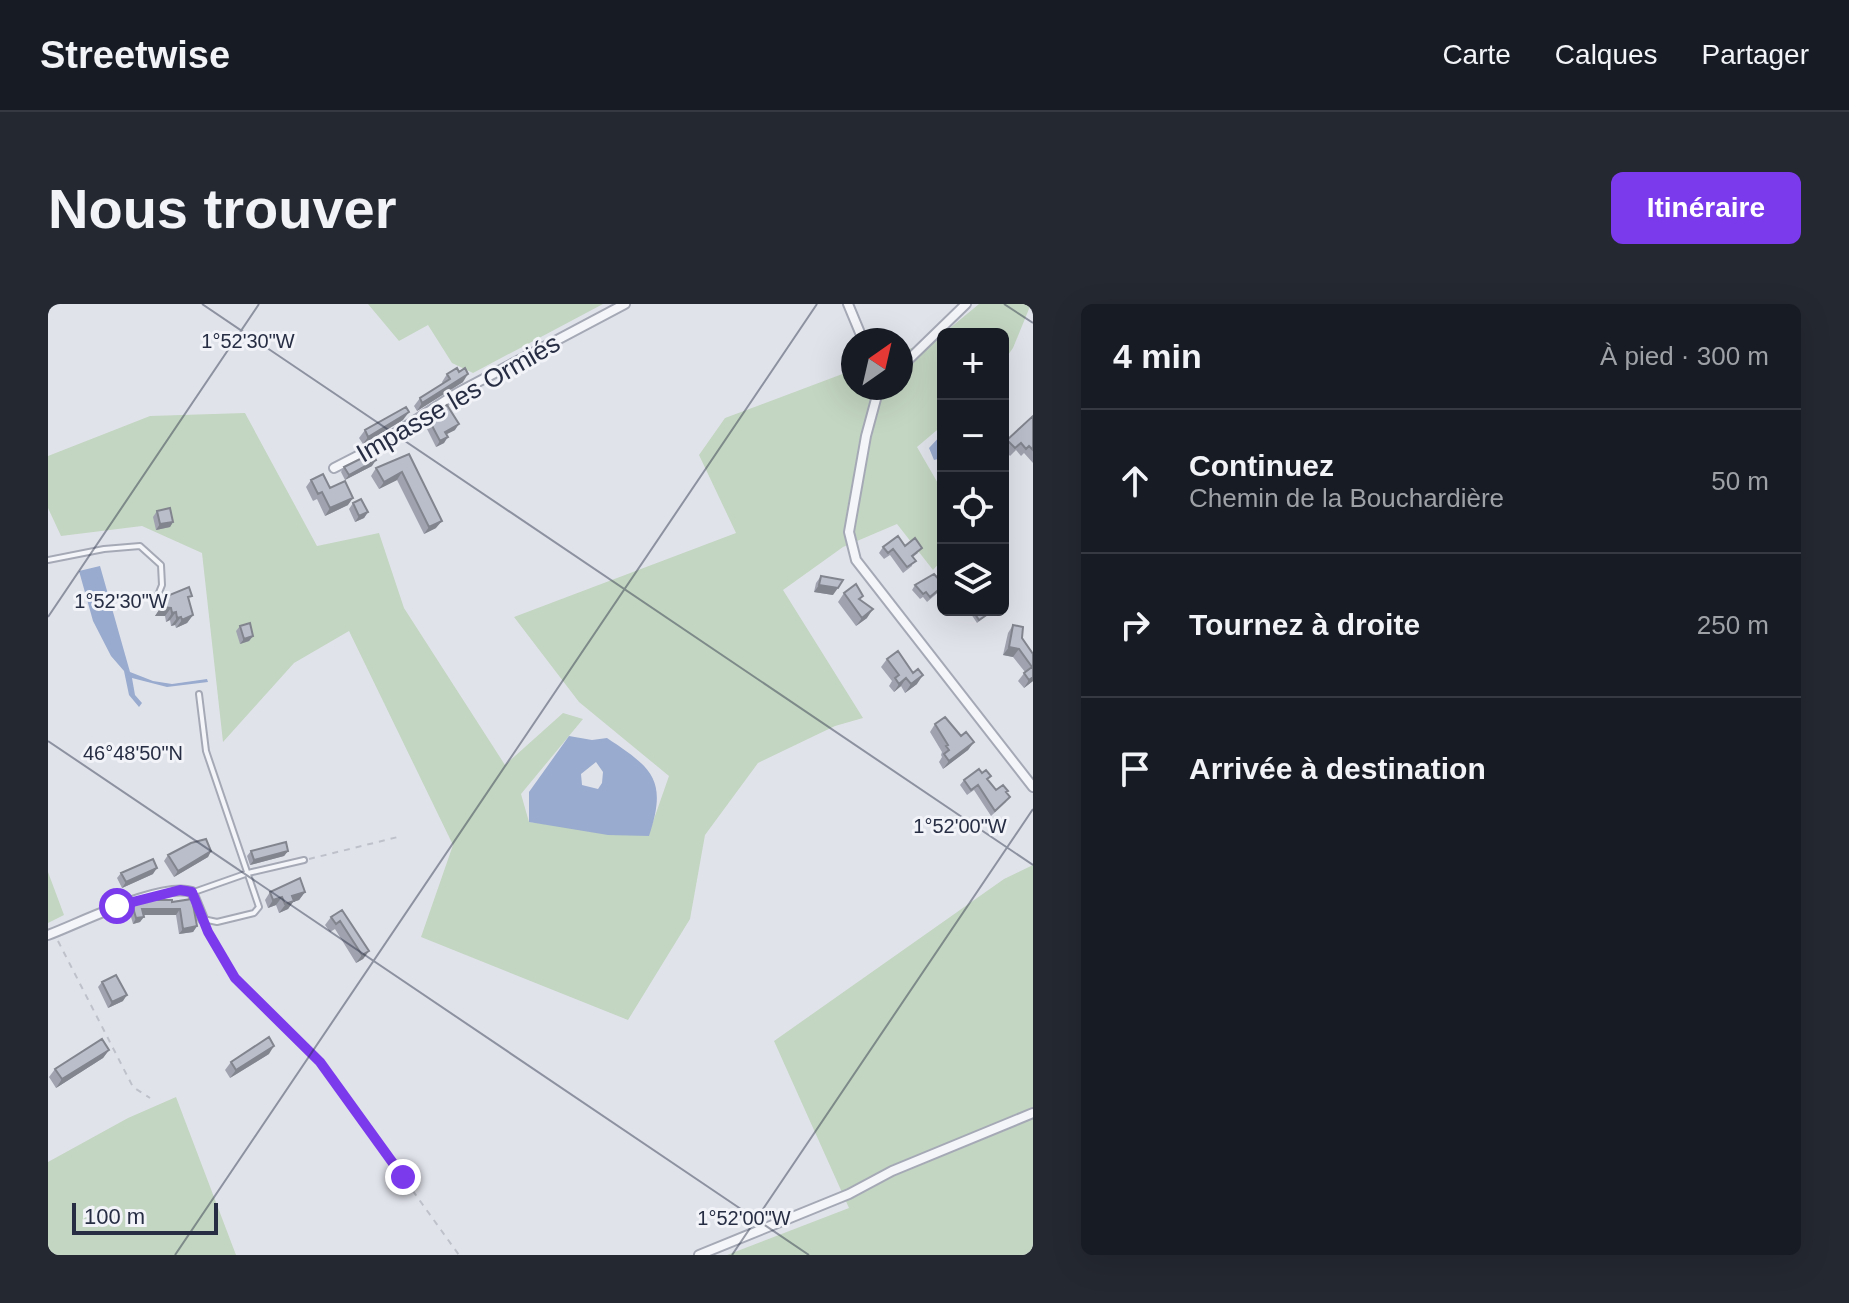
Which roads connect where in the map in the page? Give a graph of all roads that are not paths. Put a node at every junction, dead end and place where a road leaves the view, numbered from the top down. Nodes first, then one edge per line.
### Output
1 (625, 304) edge
2 (848, 304) edge
3 (966, 304) edge
4 (858, 328) edge
5 (913, 355) edge
6 (876, 400) edge
7 (334, 468) dead end
8 (48, 560) edge
9 (156, 600) dead end
10 (199, 694) dead end
11 (1033, 787) edge
12 (304, 860) road end
13 (248, 873) junction
14 (192, 892) junction
15 (203, 919) joint
16 (51, 934) edge
17 (1033, 1113) edge
18 (699, 1255) edge

1 - 7 street, Impasse les Ormiés
2 - 4 street
3 - 5 street
6 - 11 street
8 - 9 lane
10 - 13 lane
12 - 13 lane
13 - 14 lane
13 - 15 lane
14 - 15 street
14 - 16 street
17 - 18 street

